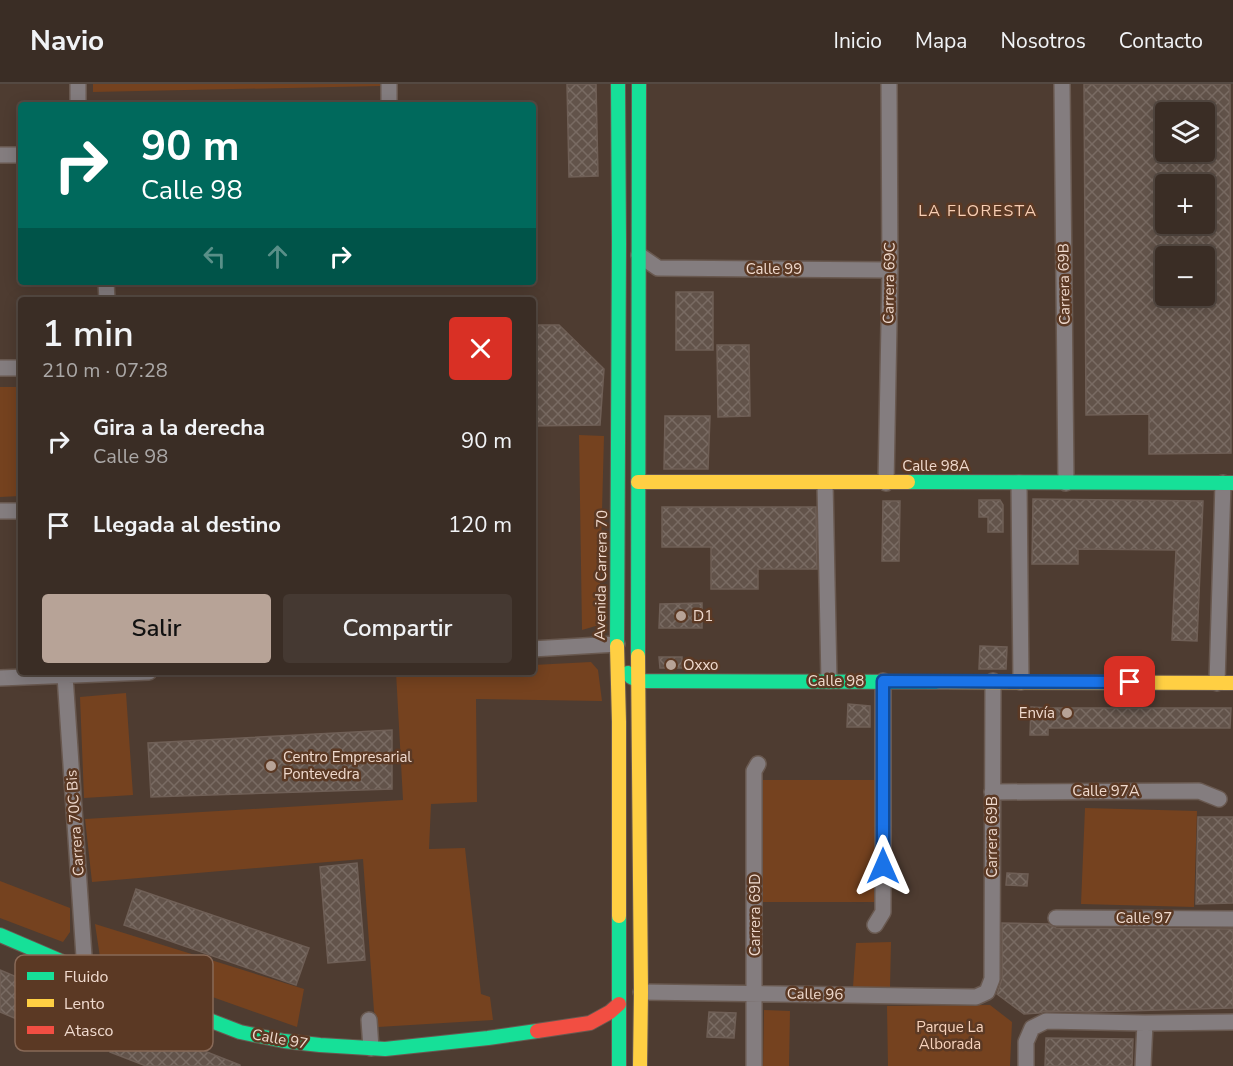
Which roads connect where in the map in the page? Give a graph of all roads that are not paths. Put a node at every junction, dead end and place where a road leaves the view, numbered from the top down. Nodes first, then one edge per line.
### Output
1 (78, 84) edge
2 (389, 84) edge
3 (618, 84) edge
4 (639, 84) edge
5 (889, 84) edge
6 (1062, 84) edge
7 (78, 102) edge
8 (389, 102) edge
9 (0, 155) edge
10 (18, 155) edge
11 (619, 253) junction
12 (639, 255) junction
13 (658, 268) junction
14 (890, 270) junction
15 (639, 280) junction
16 (0, 368) edge
17 (18, 368) edge
18 (638, 482) junction
19 (825, 483) junction
20 (886, 483) junction
21 (1019, 483) junction
22 (1066, 483) junction
23 (1228, 483) edge
24 (0, 511) edge
25 (18, 511) edge
26 (617, 644) junction
27 (536, 649) edge
28 (81, 675) edge
29 (65, 676) junction
30 (0, 678) edge
31 (639, 681) junction
32 (829, 681) junction
33 (883, 681) junction
34 (993, 681) junction
35 (1021, 682) junction
36 (1225, 683) edge
37 (758, 764) dead end
38 (992, 792) junction
39 (1220, 799) dead end
40 (1056, 918) dead end
41 (1233, 919) edge
42 (875, 925) dead end
43 (0, 935) edge
44 (47, 955) edge
45 (84, 955) edge
46 (641, 992) junction
47 (987, 992) joint
48 (755, 993) junction
49 (619, 1004) junction
50 (369, 1020) dead end
51 (213, 1021) edge
52 (1233, 1022) edge
53 (1145, 1023) junction
54 (578, 1025) junction
55 (610, 1039) junction
56 (371, 1048) junction
57 (619, 1066) edge
58 (640, 1066) edge
59 (754, 1066) edge
60 (1026, 1066) edge
61 (1143, 1066) edge

1 - 7 street
2 - 8 street
3 - 11 street, Avenida Carrera 70
4 - 12 street
5 - 14 street, Carrera 69C
6 - 22 street, Carrera 69B
9 - 10 street
11 - 15 street
11 - 26 street, Avenida Carrera 70
12 - 13 street
12 - 15 street
13 - 14 street, Calle 99
13 - 15 street
14 - 20 street, Carrera 69C
15 - 18 street
16 - 17 street
18 - 19 street, Calle 98A
18 - 31 street
19 - 20 street, Calle 98A
19 - 32 street
20 - 21 street, Calle 98A
21 - 22 street, Calle 98A
21 - 35 street
22 - 23 street, Calle 98A
23 - 36 street
24 - 25 street
26 - 27 street
26 - 31 street
26 - 49 street, Avenida Carrera 70
28 - 29 street
29 - 30 street
29 - 45 street, Carrera 70C Bis
31 - 32 street, Calle 98
31 - 46 street
32 - 33 street, Calle 98
33 - 34 street, Calle 98
33 - 42 street
34 - 35 street, Calle 98
34 - 38 street, Carrera 69B
35 - 36 street, Calle 98
37 - 48 street, Carrera 69D
38 - 39 street, Calle 97A
38 - 47 street, Carrera 69B
40 - 41 street, Calle 97
43 - 44 street, Calle 97
46 - 48 street, Calle 96
46 - 58 street
47 - 48 street, Calle 96
48 - 59 street, Carrera 69D
49 - 54 street, Calle 97
49 - 55 street, Avenida Carrera 70
50 - 56 street
51 - 56 street, Calle 97
52 - 53 street
53 - 60 street
53 - 61 street
54 - 55 street, Calle 97
54 - 56 street, Calle 97
55 - 57 street, Avenida Carrera 70

